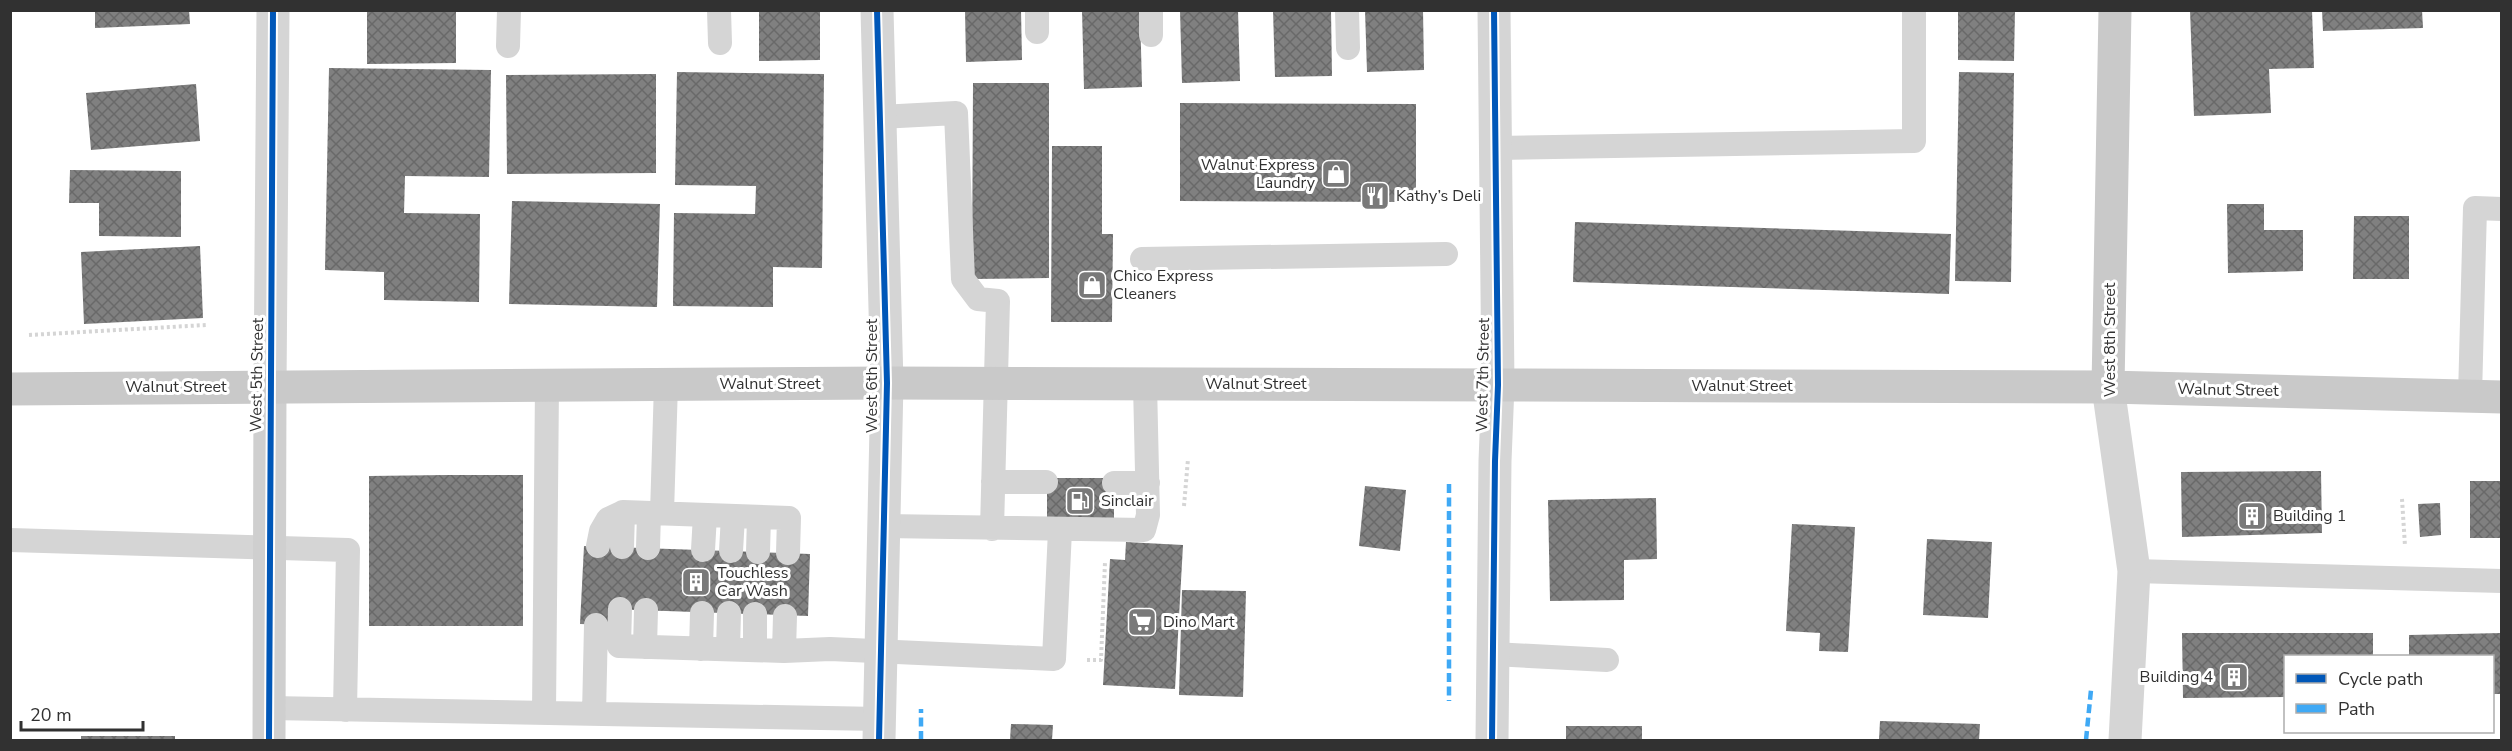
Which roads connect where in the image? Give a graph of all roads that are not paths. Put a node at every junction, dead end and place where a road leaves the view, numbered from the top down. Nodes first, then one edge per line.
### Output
1 (273, 10) edge
2 (509, 10) edge
3 (719, 10) edge
4 (878, 10) edge
5 (1151, 10) edge
6 (1347, 10) edge
7 (1494, 10) edge
8 (1914, 10) edge
9 (2115, 10) edge
10 (1151, 35) dead end
11 (720, 43) dead end
12 (508, 46) dead end
13 (1348, 48) dead end
14 (880, 117) junction
15 (1496, 148) junction
16 (2502, 209) edge
17 (1446, 254) dead end
18 (1142, 259) dead end
19 (887, 383) junction
20 (666, 384) junction
21 (997, 384) junction
22 (1145, 384) junction
23 (547, 385) junction
24 (1498, 385) junction
25 (270, 387) junction
26 (2108, 387) junction
27 (10, 389) edge
28 (2486, 397) edge
29 (993, 482) junction
30 (1046, 482) dead end
31 (1114, 483) dead end
32 (1148, 483) junction
33 (656, 513) junction
34 (1114, 514) dead end
35 (1148, 514) junction
36 (705, 515) junction
37 (733, 516) junction
38 (759, 517) junction
39 (992, 521) junction
40 (1054, 522) junction
41 (884, 526) junction
42 (10, 540) edge
43 (610, 546) dead end
44 (270, 548) junction
45 (648, 548) dead end
46 (703, 550) dead end
47 (731, 551) dead end
48 (758, 552) dead end
49 (788, 553) dead end
50 (2134, 571) junction
51 (2502, 581) edge
52 (620, 609) dead end
53 (646, 610) dead end
54 (702, 613) dead end
55 (729, 613) dead end
56 (755, 614) dead end
57 (785, 616) dead end
58 (596, 625) dead end
59 (645, 648) junction
60 (700, 649) junction
61 (728, 649) junction
62 (755, 650) junction
63 (784, 651) junction
64 (881, 651) junction
65 (1493, 654) junction
66 (1607, 660) dead end
67 (269, 708) junction
68 (345, 710) junction
69 (544, 713) junction
70 (594, 714) junction
71 (880, 730) edge
72 (269, 741) edge
73 (1492, 741) edge
74 (2125, 741) edge

1 - 25 street, West 5th Street
2 - 12 lane
3 - 11 lane
4 - 14 street, West 6th Street
5 - 10 lane
6 - 13 lane
7 - 15 street, West 7th Street
8 - 15 lane
9 - 26 main road, West 8th Street
14 - 19 street, West 6th Street
14 - 21 lane
15 - 24 street, West 7th Street
16 - 28 lane
17 - 18 lane
19 - 20 main road, Walnut Street
19 - 21 main road, Walnut Street
19 - 41 street, West 6th Street
20 - 23 main road, Walnut Street
20 - 33 lane
21 - 22 main road, Walnut Street
21 - 29 lane
22 - 24 main road, Walnut Street
22 - 32 lane
23 - 25 main road, Walnut Street
23 - 69 lane
24 - 26 main road, Walnut Street
24 - 65 street, West 7th Street
25 - 27 main road, Walnut Street
25 - 44 street, West 5th Street
26 - 28 main road, Walnut Street
26 - 50 street, West 8th Street
29 - 30 lane
29 - 39 lane
31 - 32 lane
32 - 35 lane
33 - 36 lane
33 - 43 lane
33 - 45 lane
34 - 35 lane
35 - 40 lane
36 - 37 lane
36 - 46 lane
37 - 38 lane
37 - 47 lane
38 - 48 lane
38 - 49 lane
39 - 40 lane
39 - 41 lane
40 - 64 lane
41 - 64 street, West 6th Street
42 - 44 lane
44 - 67 street, West 5th Street
44 - 68 lane
50 - 51 lane
50 - 74 street, West 8th Street
52 - 59 lane
53 - 59 lane
54 - 60 lane
55 - 61 lane
56 - 62 lane
57 - 63 lane
58 - 70 lane
59 - 60 lane
60 - 61 lane
61 - 62 lane
62 - 63 lane
63 - 64 lane
64 - 71 street, West 6th Street
65 - 66 lane
65 - 73 street, West 7th Street
67 - 68 lane
67 - 72 street, West 5th Street
68 - 69 lane
69 - 70 lane
70 - 71 lane

